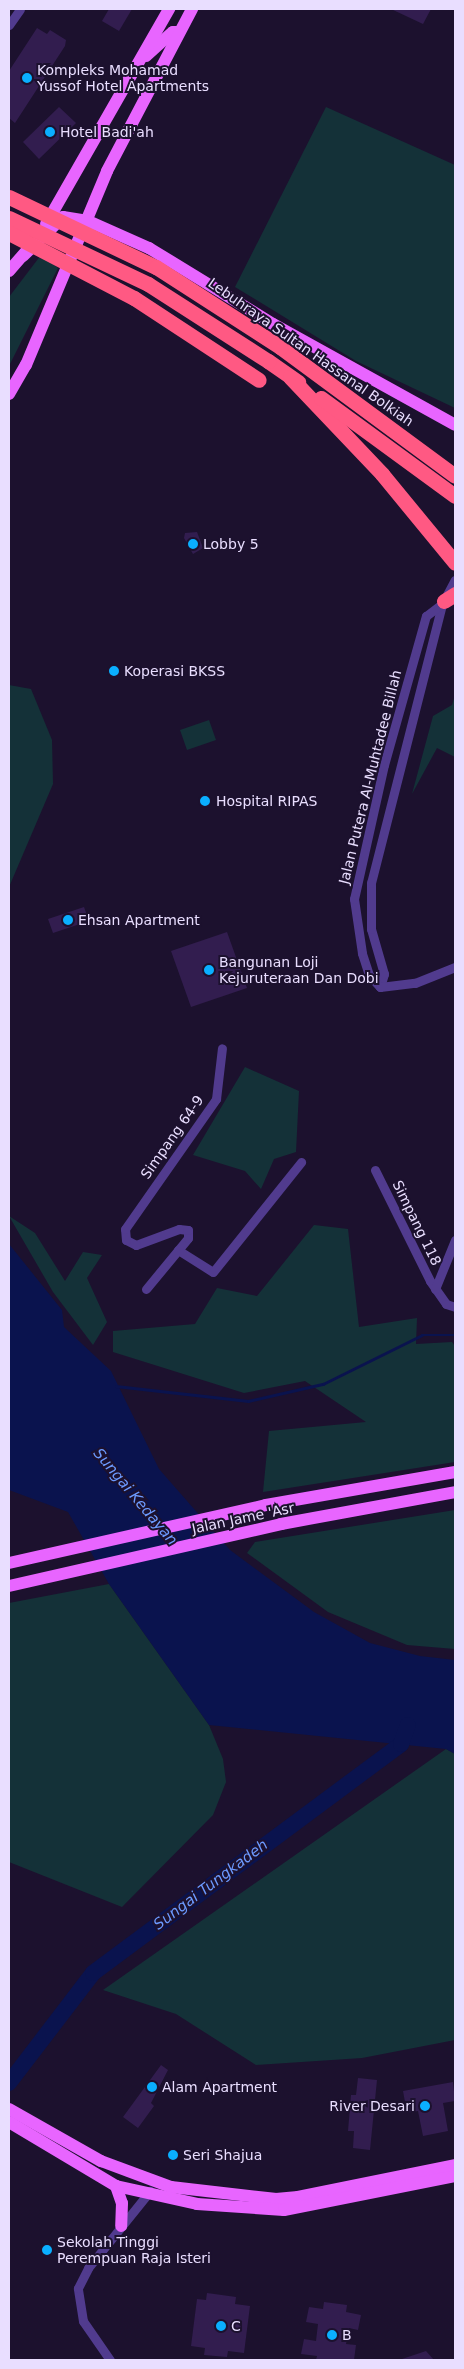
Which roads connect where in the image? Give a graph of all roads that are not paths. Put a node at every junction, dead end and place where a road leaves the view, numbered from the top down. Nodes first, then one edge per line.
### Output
1 (20, 9) edge
2 (170, 9) edge
3 (192, 9) edge
4 (9, 25) edge
5 (179, 32) junction
6 (140, 61) junction
7 (9, 197) edge
8 (9, 218) edge
9 (88, 221) junction
10 (9, 233) edge
11 (23, 256) junction
12 (9, 271) edge
13 (290, 377) junction
14 (260, 380) dead end
15 (9, 394) edge
16 (455, 425) edge
17 (455, 476) edge
18 (455, 496) edge
19 (455, 563) edge
20 (455, 580) edge
21 (447, 600) edge
22 (455, 967) edge
23 (380, 987) junction
24 (222, 1048) dead end
25 (301, 1162) dead end
26 (375, 1170) dead end
27 (455, 1240) edge
28 (178, 1250) junction
29 (146, 1289) dead end
30 (435, 1289) junction
31 (455, 1307) edge
32 (455, 1472) edge
33 (455, 1492) edge
34 (9, 1563) edge
35 (9, 1586) edge
36 (11, 2117) edge
37 (455, 2165) edge
38 (455, 2176) edge
39 (157, 2183) junction
40 (116, 2186) junction
41 (146, 2196) junction
42 (121, 2226) junction
43 (110, 2360) edge

1 - 4 street
2 - 6 main road
3 - 5 main road
5 - 6 main road
5 - 9 main road
6 - 11 main road
7 - 17 highway, Lebuhraya Sultan Hassanal Bolkiah, bridge
8 - 13 highway, bridge
9 - 11 main road
9 - 15 main road
9 - 16 main road
10 - 14 highway, bridge
11 - 12 main road
13 - 18 highway
13 - 19 highway
20 - 21 street, Jalan Putera Al-Muhtadee Billah
21 - 23 street, Jalan Putera Al-Muhtadee Billah
21 - 23 street, Jalan Putera Al-Muhtadee Billah
22 - 23 street
24 - 28 street, Simpang 64-9
25 - 28 street
26 - 30 street, Simpang 118
27 - 30 street
28 - 29 street
30 - 31 street, Simpang 118
32 - 34 main road, Jalan Jame 'Asr
33 - 35 main road, Jalan Jame 'Asr
36 - 39 main road
36 - 40 main road
37 - 39 main road
38 - 41 main road
39 - 41 street
40 - 41 main road
40 - 42 main road
41 - 42 street
42 - 43 street

